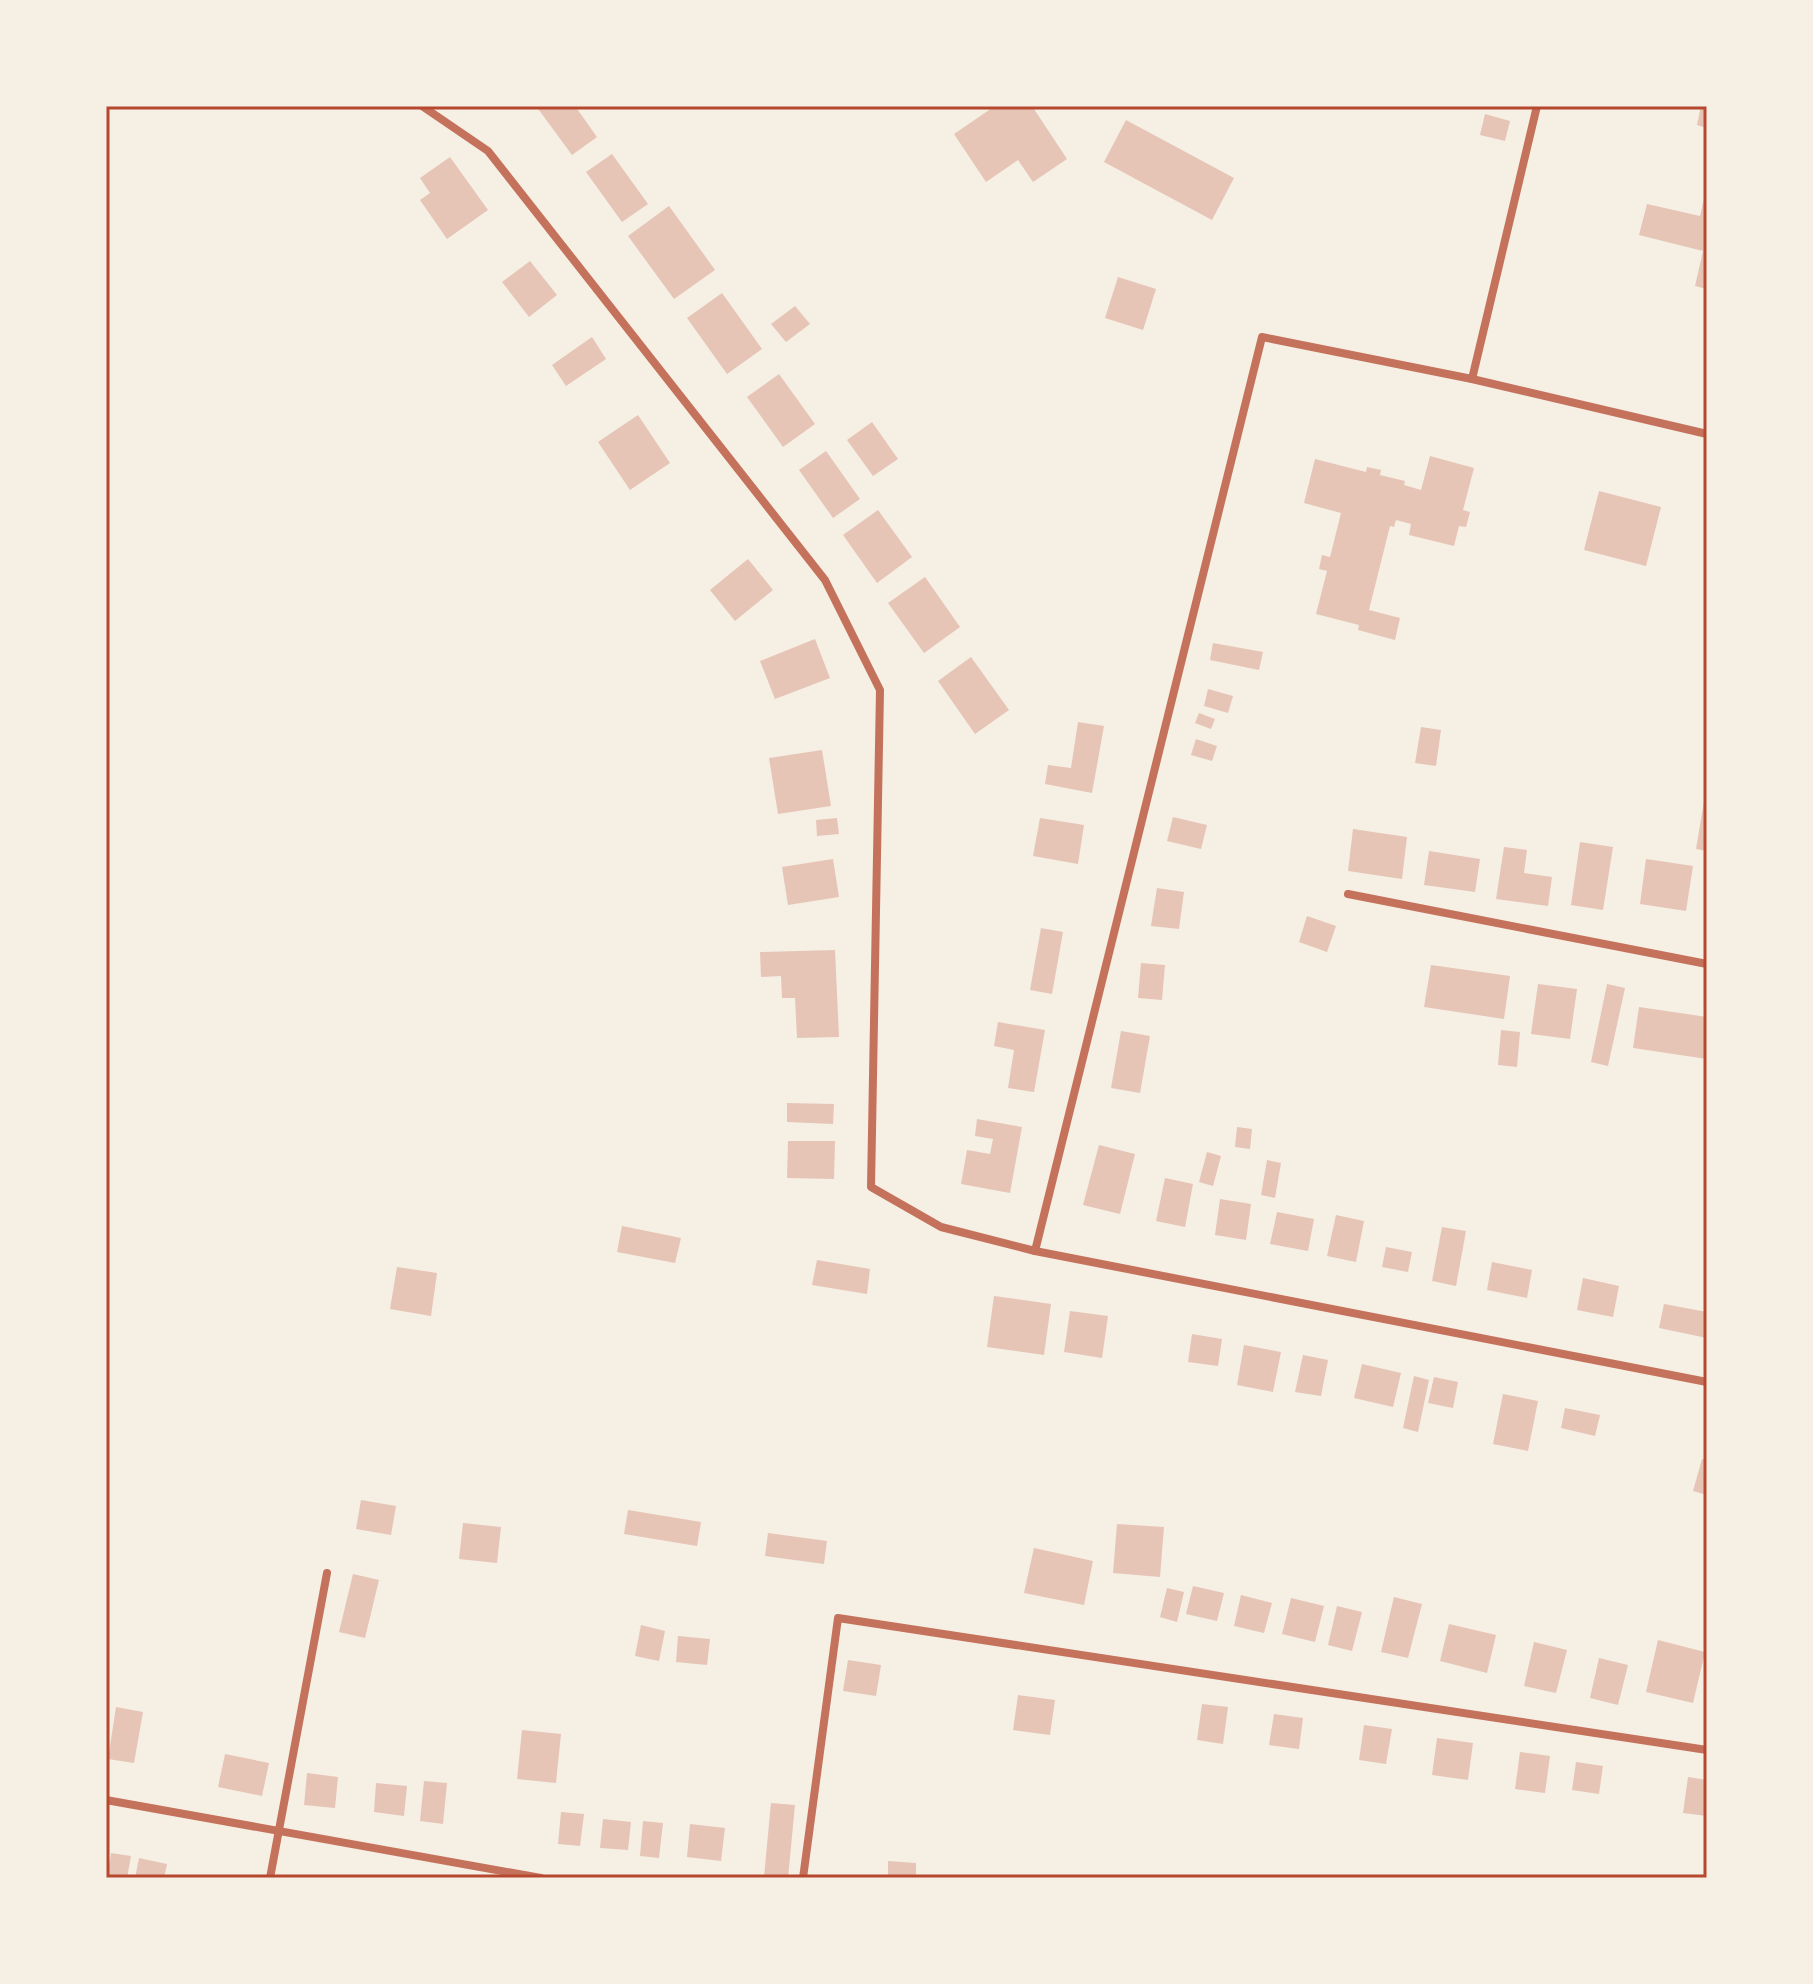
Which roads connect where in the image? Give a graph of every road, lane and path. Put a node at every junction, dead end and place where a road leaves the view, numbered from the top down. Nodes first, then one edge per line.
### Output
1 (422, 106) edge
2 (1537, 106) edge
3 (1472, 379) junction
4 (1707, 434) edge
5 (1348, 894) dead end
6 (1707, 964) edge
7 (1035, 1251) junction
8 (1707, 1382) edge
9 (327, 1573) dead end
10 (1707, 1750) edge
11 (106, 1800) edge
12 (277, 1832) junction
13 (270, 1878) edge
14 (541, 1878) edge
15 (803, 1878) edge

1 - 7 street
2 - 3 street
3 - 4 street
3 - 7 street
5 - 6 street
7 - 8 street
9 - 12 street
10 - 15 street
11 - 12 street
12 - 13 street
12 - 14 street

